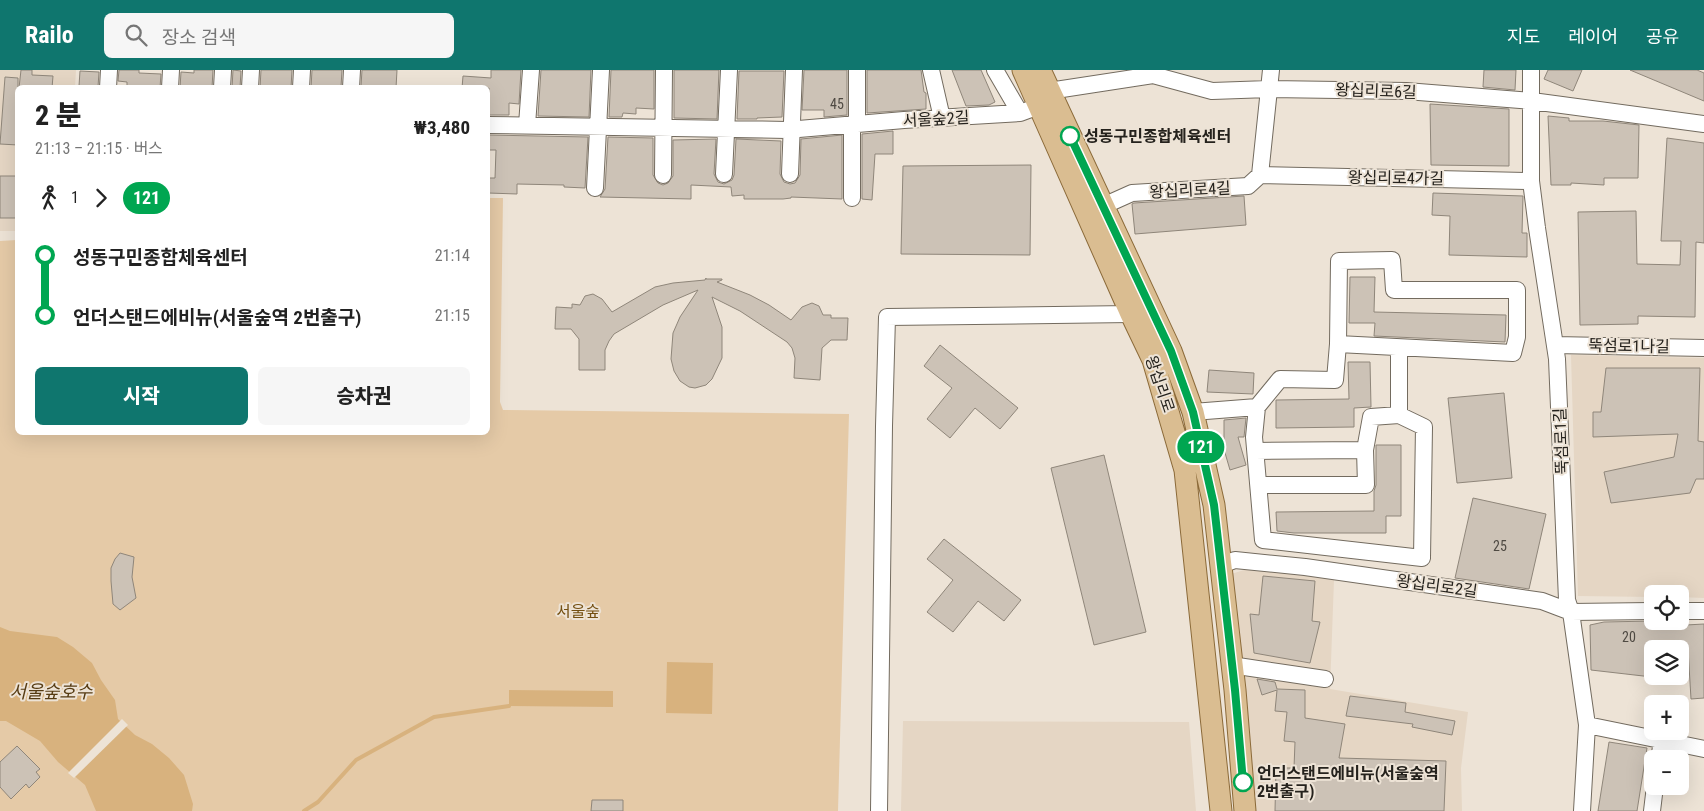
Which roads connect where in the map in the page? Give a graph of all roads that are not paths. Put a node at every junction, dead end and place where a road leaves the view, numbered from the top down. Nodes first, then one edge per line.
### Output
1 (109, 70) edge
2 (171, 70) edge
3 (223, 70) edge
4 (251, 70) edge
5 (302, 70) edge
6 (352, 70) edge
7 (531, 70) edge
8 (601, 70) edge
9 (664, 70) edge
10 (729, 70) edge
11 (794, 70) edge
12 (857, 70) edge
13 (932, 70) edge
14 (995, 70) edge
15 (1023, 70) edge
16 (1040, 70) edge
17 (1271, 70) edge
18 (1531, 70) edge
19 (108, 85) edge
20 (170, 85) edge
21 (222, 85) edge
22 (250, 85) edge
23 (301, 85) edge
24 (351, 85) edge
25 (1269, 89) junction
26 (1532, 101) junction
27 (1036, 104) junction
28 (942, 118) junction
29 (855, 124) junction
30 (1704, 124) edge
31 (490, 125) edge
32 (527, 126) junction
33 (598, 127) junction
34 (662, 128) junction
35 (792, 129) junction
36 (726, 130) junction
37 (724, 174) dead end
38 (790, 174) dead end
39 (663, 175) dead end
40 (1260, 175) junction
41 (1531, 181) junction
42 (595, 188) dead end
43 (852, 198) dead end
44 (1104, 206) junction
45 (1150, 306) junction
46 (1131, 314) junction
47 (1338, 344) junction
48 (1555, 345) junction
49 (1399, 348) junction
50 (1704, 348) edge
51 (1257, 407) junction
52 (1193, 412) junction
53 (1399, 415) junction
54 (1365, 450) junction
55 (1256, 451) junction
56 (1259, 484) junction
57 (1221, 565) junction
58 (1644, 611) edge
59 (1689, 611) edge
60 (1704, 611) edge
61 (1570, 612) junction
62 (1231, 665) junction
63 (1326, 680) dead end
64 (1587, 725) junction
65 (1644, 736) edge
66 (1662, 740) joint
67 (1704, 749) edge
68 (1661, 750) edge
69 (1654, 795) edge
70 (879, 811) edge
71 (1221, 811) edge
72 (1245, 811) edge
73 (1582, 811) edge
74 (1652, 811) edge

1 - 19 street
2 - 20 street
3 - 21 street
4 - 22 street
5 - 23 street
6 - 24 street
7 - 32 street
8 - 33 street
9 - 34 street
10 - 36 street
11 - 35 street
12 - 29 street
13 - 28 street
14 - 27 street
15 - 27 main road, 왕십리로
16 - 27 main road, 왕십리로
17 - 25 street
18 - 26 street, 뚝섬로1길
25 - 26 street, 왕십리로6길
25 - 27 street, 왕십리로6길
25 - 40 street
26 - 30 street, 왕십리로6길
26 - 41 street, 뚝섬로1길
27 - 28 street, 서울숲2길
27 - 44 main road, 왕십리로
27 - 46 main road, 왕십리로
28 - 29 street, 서울숲2길
29 - 35 street, 서울숲2길
29 - 43 street
31 - 32 street, 서울숲2길
32 - 33 street, 서울숲2길
33 - 34 street, 서울숲2길
33 - 42 street
34 - 36 street, 서울숲2길
34 - 39 street
35 - 36 street, 서울숲2길
35 - 38 street
36 - 37 street
40 - 41 street, 왕십리로4가길
40 - 44 street, 왕십리로4길
41 - 48 street, 뚝섬로1길
44 - 45 main road, 왕십리로
45 - 46 street
45 - 52 main road, 왕십리로
46 - 70 street
46 - 71 main road, 왕십리로
47 - 49 street
47 - 49 street
47 - 51 street
48 - 50 street, 뚝섬로1나길
48 - 61 street, 뚝섬로1길
49 - 53 street
51 - 52 street
51 - 55 street
52 - 57 main road, 왕십리로
53 - 54 street
53 - 56 street
54 - 55 street
54 - 56 street
55 - 56 street
57 - 61 street, 왕십리로2길
57 - 62 main road, 왕십리로
58 - 61 street, 왕십리로2길
59 - 60 street
61 - 64 street, 뚝섬로1길
62 - 63 street
62 - 72 main road, 왕십리로
64 - 65 street
64 - 73 street, 뚝섬로1길
66 - 67 street
66 - 68 street
69 - 74 street

